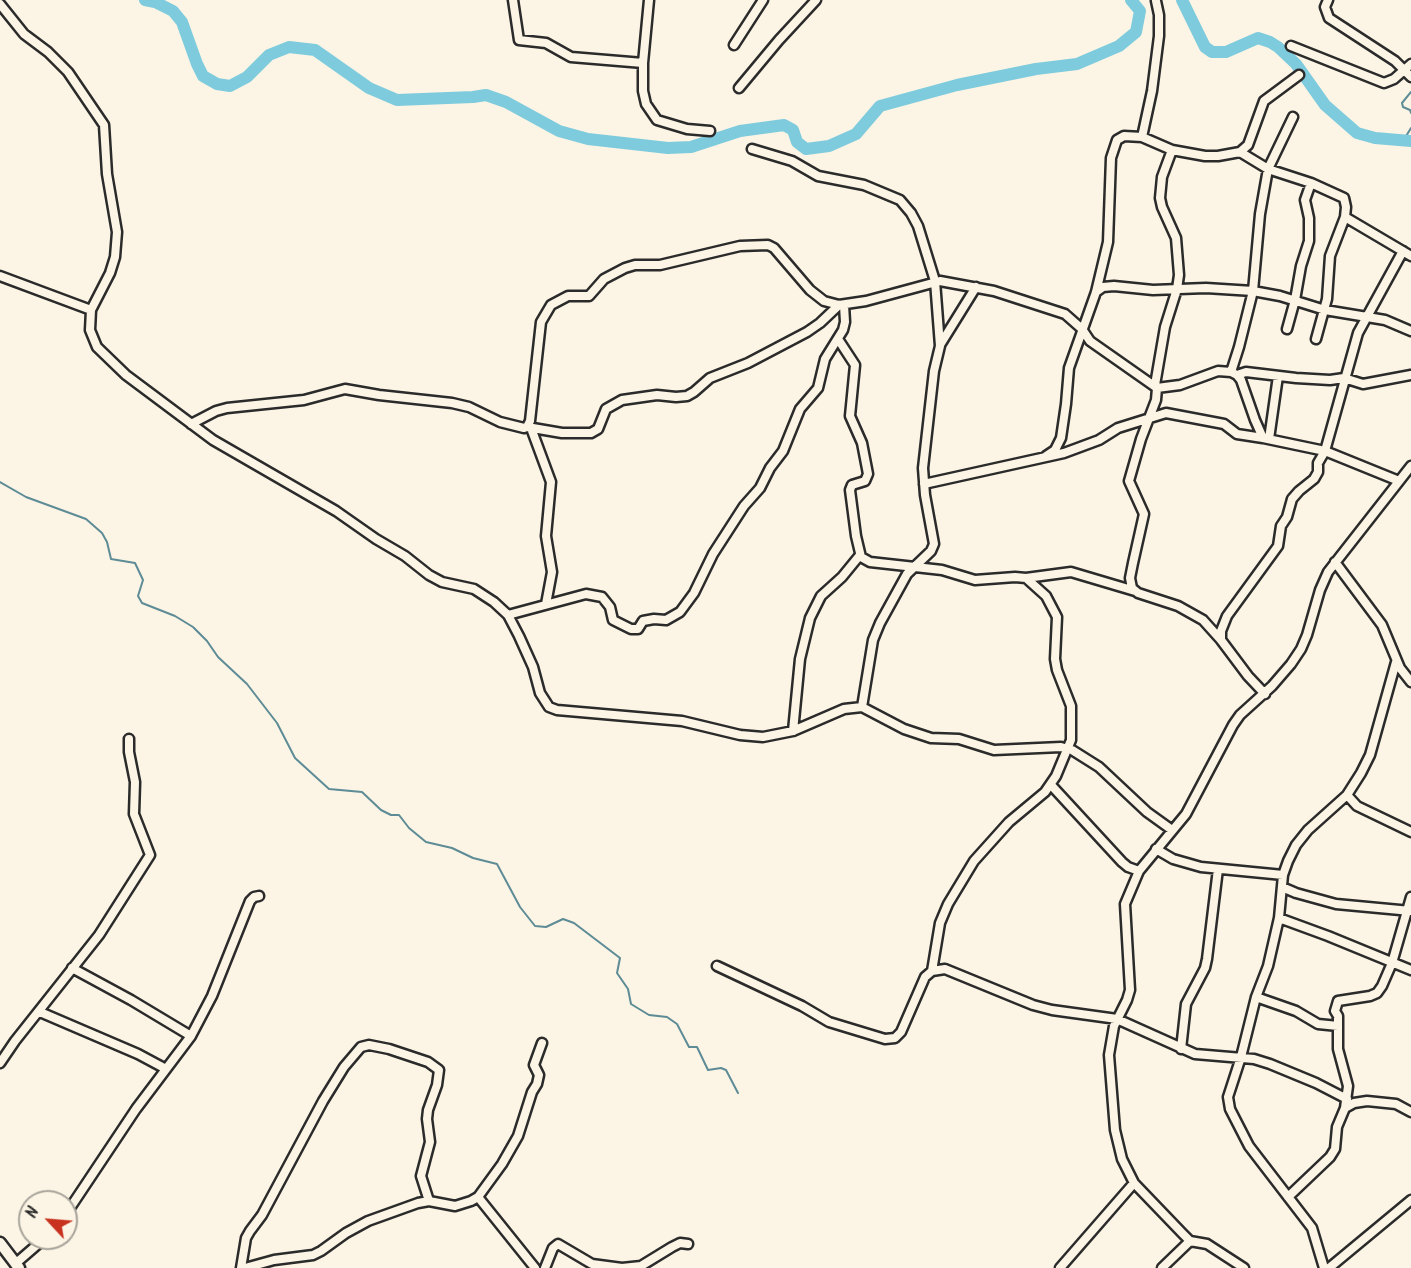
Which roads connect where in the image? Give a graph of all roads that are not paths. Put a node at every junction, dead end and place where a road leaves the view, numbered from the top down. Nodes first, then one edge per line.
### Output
1 (513, 0) edge
2 (649, 0) edge
3 (763, 0) edge
4 (816, 0) edge
5 (1328, 0) edge
6 (1156, 1) edge
7 (0, 4) edge
8 (734, 45) dead end
9 (1292, 46) dead end
10 (643, 63) junction
11 (1408, 67) edge
12 (1299, 75) dead end
13 (1411, 77) edge
14 (739, 88) dead end
15 (1293, 117) dead end
16 (710, 131) dead end
17 (1142, 137) junction
18 (752, 148) dead end
19 (1172, 150) junction
20 (1240, 152) junction
21 (1268, 169) junction
22 (1311, 183) junction
23 (1345, 217) junction
24 (1403, 251) junction
25 (1411, 256) edge
26 (0, 276) edge
27 (935, 281) junction
28 (976, 287) junction
29 (1177, 289) junction
30 (1253, 291) junction
31 (1096, 292) junction
32 (1295, 300) junction
33 (842, 305) junction
34 (91, 310) junction
35 (1325, 310) junction
36 (1365, 318) junction
37 (1082, 328) junction
38 (1287, 329) dead end
39 (1411, 331) edge
40 (838, 339) junction
41 (1316, 339) dead end
42 (940, 346) junction
43 (1234, 373) junction
44 (1411, 375) edge
45 (1278, 376) junction
46 (1344, 378) junction
47 (1156, 386) junction
48 (1150, 418) junction
49 (191, 424) junction
50 (529, 427) junction
51 (1266, 439) junction
52 (1324, 451) junction
53 (1046, 456) junction
54 (1411, 466) edge
55 (1399, 481) junction
56 (924, 484) junction
57 (860, 555) junction
58 (1335, 562) junction
59 (912, 568) junction
60 (1026, 578) junction
61 (1135, 591) junction
62 (546, 604) junction
63 (507, 615) junction
64 (1221, 640) junction
65 (1396, 662) junction
66 (1411, 682) edge
67 (1264, 694) junction
68 (862, 707) junction
69 (793, 731) junction
70 (129, 739) dead end
71 (1069, 749) junction
72 (1051, 785) junction
73 (1347, 795) junction
74 (1172, 830) junction
75 (1411, 832) edge
76 (1156, 849) junction
77 (1218, 869) junction
78 (1139, 871) junction
79 (1283, 875) junction
80 (1282, 887) junction
81 (259, 896) dead end
82 (1411, 897) edge
83 (1410, 911) edge
84 (1279, 918) junction
85 (1392, 963) junction
86 (717, 966) dead end
87 (72, 968) junction
88 (1411, 970) edge
89 (932, 971) junction
90 (1256, 997) junction
91 (40, 1012) junction
92 (1117, 1019) junction
93 (1338, 1026) junction
94 (191, 1036) junction
95 (542, 1043) dead end
96 (1181, 1049) junction
97 (1241, 1057) junction
98 (0, 1063) edge
99 (166, 1069) junction
100 (1346, 1104) junction
101 (1411, 1112) edge
102 (1134, 1183) junction
103 (78, 1196) edge
104 (478, 1197) junction
105 (1288, 1197) junction
106 (1411, 1200) edge
107 (429, 1201) junction
108 (1190, 1240) junction
109 (0, 1244) edge
110 (688, 1244) dead end
111 (33, 1250) edge
112 (17, 1266) edge
113 (243, 1268) edge
114 (535, 1268) edge
115 (545, 1268) edge
116 (1060, 1268) edge
117 (1162, 1268) edge
118 (1244, 1268) edge
119 (1324, 1268) edge
120 (1329, 1268) edge

1 - 10 street
2 - 10 street
3 - 8 street
4 - 14 street
5 - 11 street
6 - 17 street
7 - 34 street
9 - 11 street
10 - 16 street
11 - 13 street
12 - 20 street
15 - 21 street
17 - 19 street
17 - 31 street
18 - 27 street
19 - 20 street
19 - 29 street
20 - 21 street
21 - 22 street
21 - 30 street
22 - 23 street
22 - 32 street
23 - 24 street
23 - 35 street
24 - 25 street
24 - 36 street
26 - 34 street
27 - 28 street
27 - 33 street
27 - 42 street
28 - 37 street
28 - 42 street
29 - 30 street
29 - 31 street
29 - 47 street
30 - 32 street
30 - 43 street
31 - 37 street
32 - 35 street
32 - 38 street
33 - 40 street
33 - 50 street
33 - 50 street
34 - 49 street
35 - 36 street
35 - 41 street
36 - 39 street
36 - 46 street
37 - 47 street
37 - 53 street
40 - 57 street
40 - 62 street
42 - 56 street
43 - 45 street
43 - 47 street
43 - 51 street
44 - 46 street
45 - 46 street
45 - 51 street
46 - 52 street
47 - 48 street
48 - 51 street
48 - 53 street
48 - 61 street
49 - 50 street
49 - 63 street
50 - 62 street
51 - 52 street
52 - 55 street
52 - 64 street
53 - 56 street
54 - 55 street
55 - 58 street
56 - 59 street
57 - 59 street
57 - 69 street
58 - 65 street
58 - 67 street
59 - 60 street
59 - 68 street
60 - 61 street
60 - 71 street
61 - 64 street
62 - 63 street
63 - 69 street
64 - 67 street
65 - 66 street
65 - 73 street
67 - 74 street
68 - 69 street
68 - 71 street
70 - 87 street
71 - 72 street
71 - 74 street
72 - 78 street
72 - 89 street
73 - 75 street
73 - 79 street
74 - 76 street
76 - 77 street
76 - 78 street
77 - 79 street
77 - 96 street
78 - 92 street
79 - 80 street
80 - 83 street
80 - 84 street
81 - 94 street
82 - 83 street
83 - 85 street
84 - 85 street
84 - 90 street
85 - 88 street
85 - 93 street
86 - 89 street
87 - 91 street
87 - 94 street
89 - 92 street
90 - 93 street
90 - 97 street
91 - 98 street
91 - 99 street
92 - 96 street
92 - 102 street
93 - 100 street
94 - 99 street
95 - 104 street
96 - 97 street
97 - 100 street
97 - 105 street
99 - 103 street
100 - 101 street
100 - 105 street
102 - 108 street
102 - 116 street
104 - 107 street
104 - 114 street
105 - 119 street
106 - 120 street
107 - 113 street
107 - 113 street
108 - 117 street
108 - 118 street
109 - 112 street
110 - 115 street
111 - 112 street

